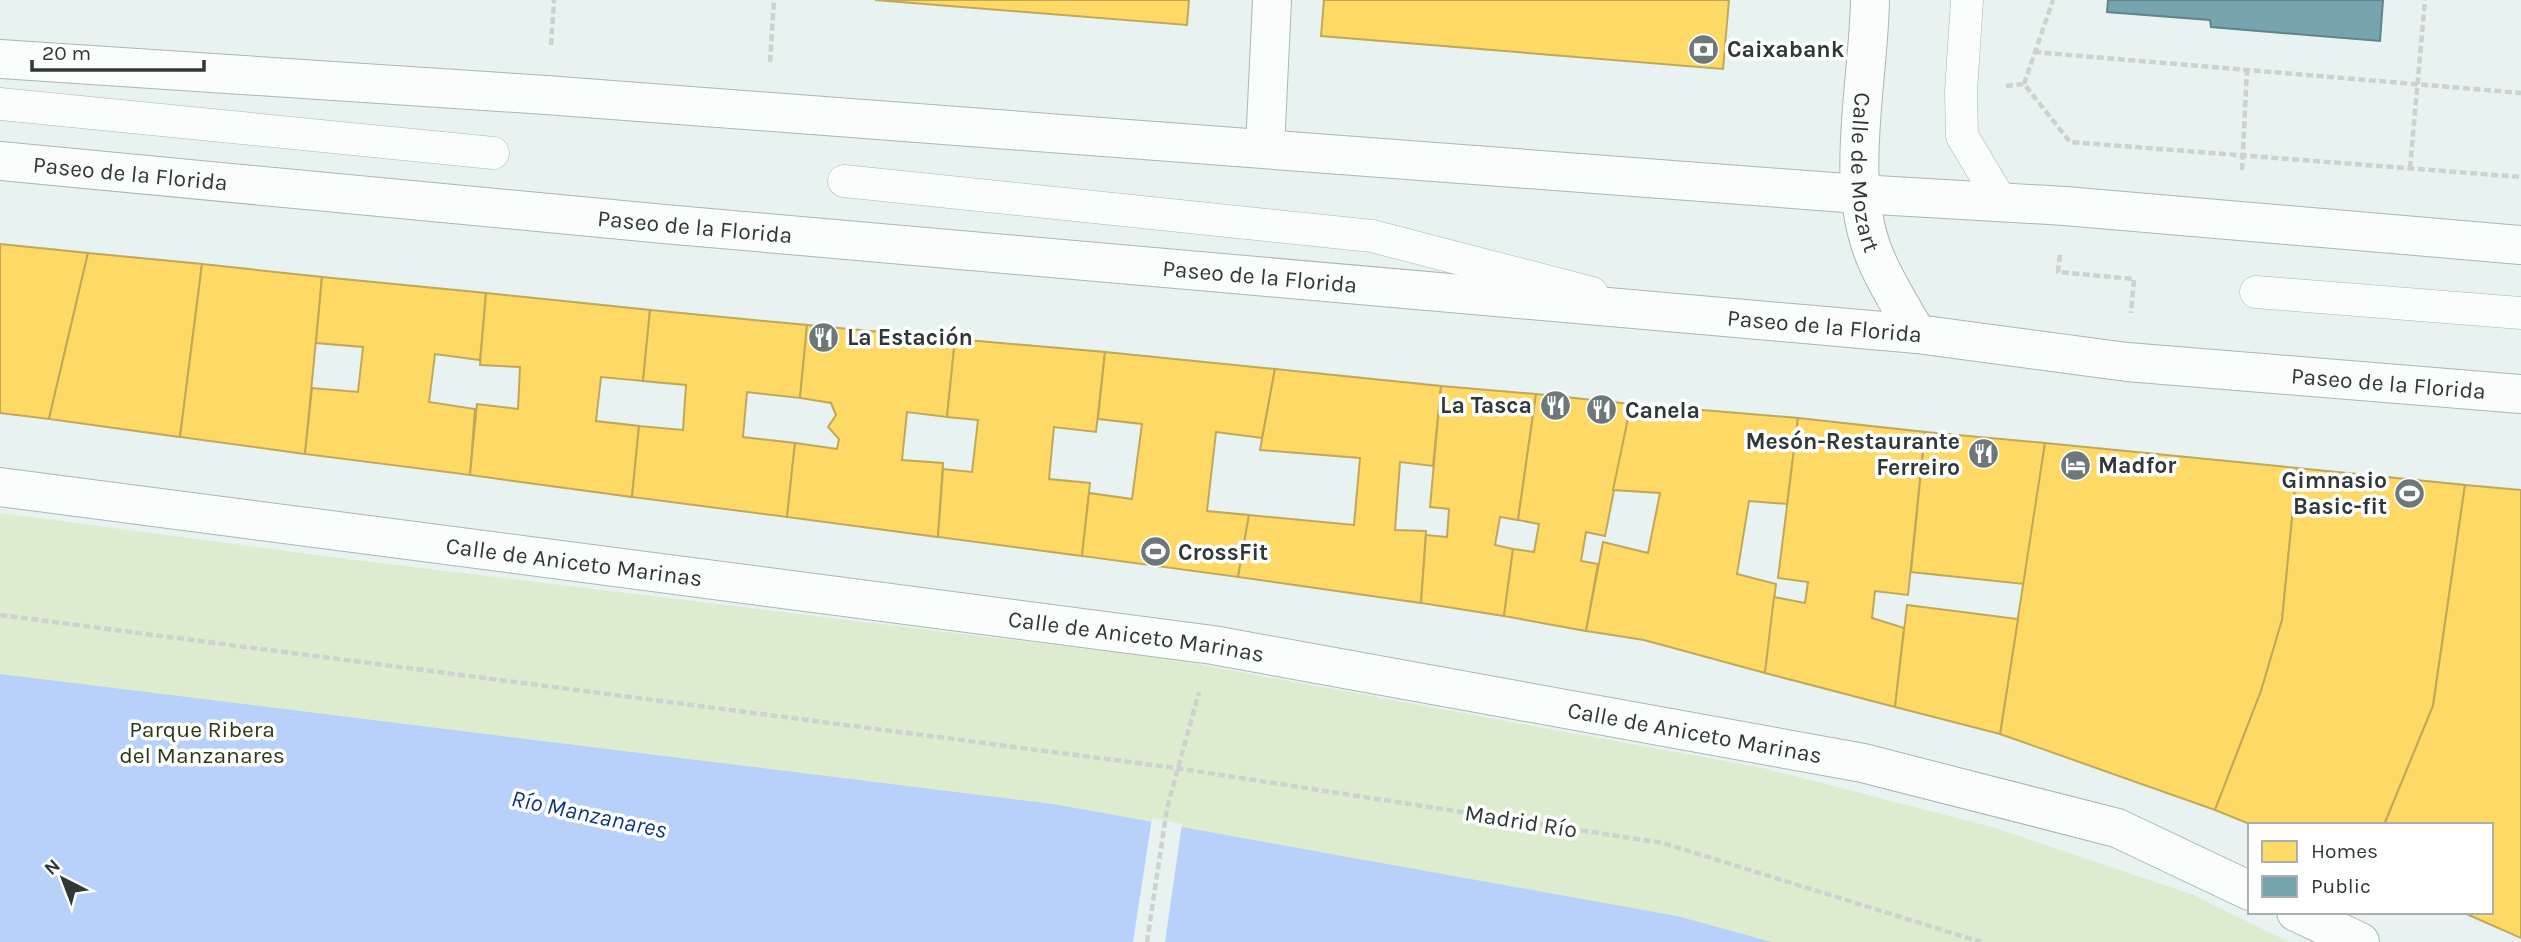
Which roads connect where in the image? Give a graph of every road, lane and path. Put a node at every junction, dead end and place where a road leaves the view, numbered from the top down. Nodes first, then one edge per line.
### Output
1 (775, 0) edge
2 (1272, 0) edge
3 (1967, 0) edge
4 (2053, 0) edge
5 (2425, 0) edge
6 (1871, 11) edge
7 (2034, 52) junction
8 (0, 59) edge
9 (2247, 70) junction
10 (2024, 83) dead end
11 (2418, 84) junction
12 (2521, 93) edge
13 (0, 104) edge
14 (768, 111) junction
15 (1265, 148) junction
16 (494, 153) dead end
17 (0, 161) edge
18 (2410, 168) dead end
19 (844, 181) dead end
20 (1859, 194) junction
21 (2001, 203) junction
22 (2239, 221) junction
23 (2521, 245) edge
24 (2256, 292) dead end
25 (1663, 312) junction
26 (2521, 313) edge
27 (1917, 334) junction
28 (2521, 394) edge
29 (0, 487) edge
30 (0, 615) edge
31 (1213, 645) junction
32 (1176, 768) junction
33 (2248, 890) edge
34 (2300, 914) edge
35 (1147, 942) edge
36 (1981, 942) edge
37 (2360, 942) edge

1 - 14 path
2 - 15 main road
3 - 21 lane
4 - 7 path
5 - 11 path
6 - 20 main road, Calle de Mozart
7 - 9 path
7 - 10 path
8 - 14 main road
9 - 11 path
9 - 22 path
11 - 12 path
11 - 18 path
13 - 16 lane
14 - 15 main road
15 - 20 main road
17 - 25 main road, Paseo de la Florida
19 - 25 lane
20 - 21 main road
20 - 27 main road, Calle de Mozart
21 - 22 main road
22 - 23 main road
24 - 26 lane
25 - 27 main road, Paseo de la Florida
27 - 28 main road, Paseo de la Florida
29 - 31 main road, Calle de Aniceto Marinas
30 - 32 path, Madrid Río
31 - 32 path
31 - 33 main road, Calle de Aniceto Marinas
32 - 35 path
32 - 36 path, Madrid Río
34 - 37 main road

